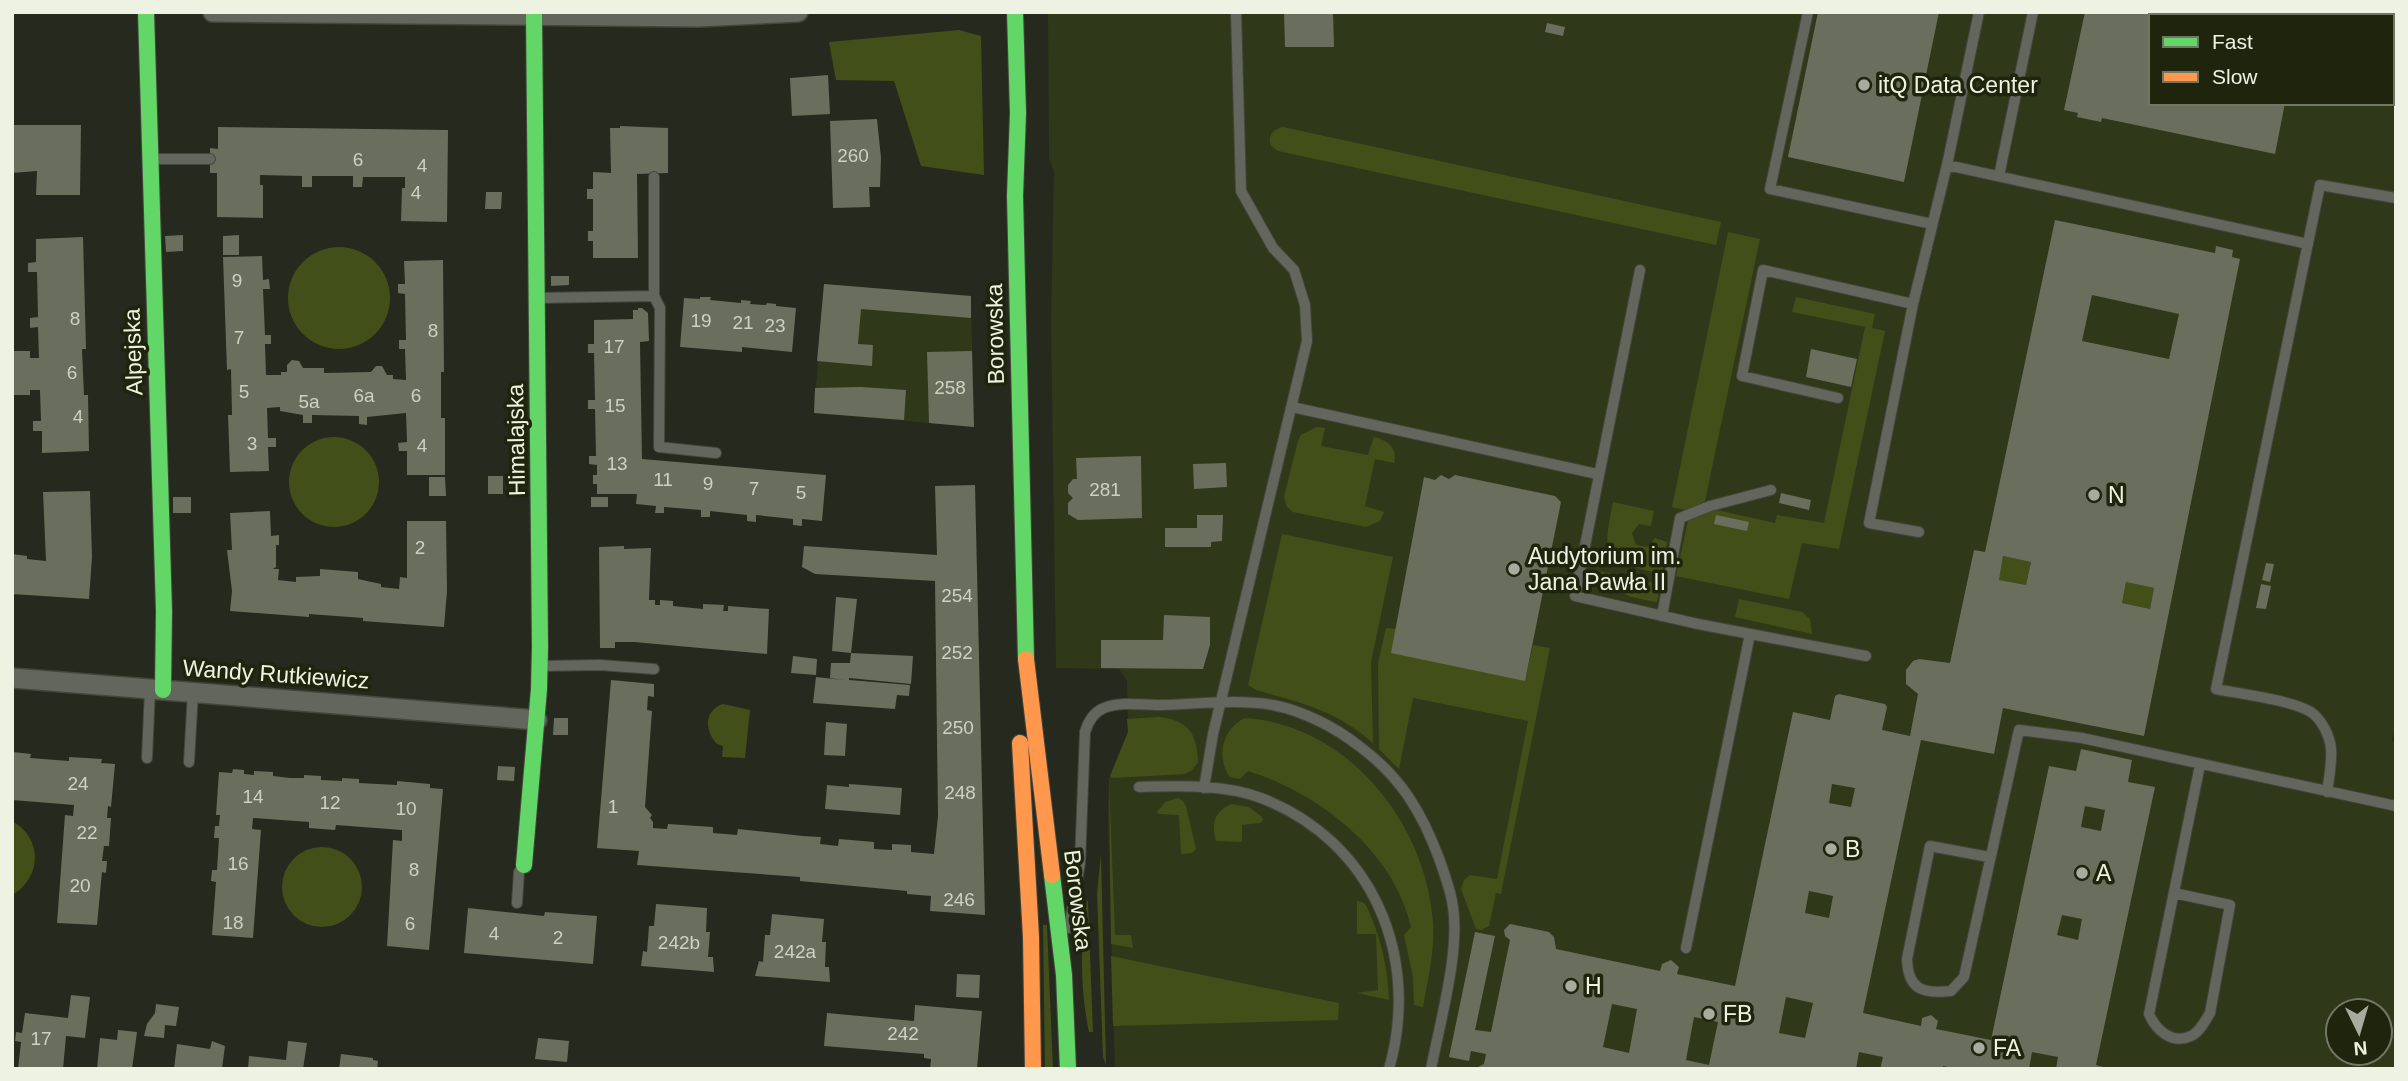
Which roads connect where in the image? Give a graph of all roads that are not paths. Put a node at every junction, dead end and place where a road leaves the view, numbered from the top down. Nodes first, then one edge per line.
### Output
1 (146, 12) edge
2 (213, 12) edge
3 (798, 12) edge
4 (1015, 12) edge
5 (1236, 12) edge
6 (1808, 12) edge
7 (1979, 12) edge
8 (2033, 12) edge
9 (534, 14) junction
10 (151, 159) junction
11 (210, 159) dead end
12 (1947, 165) junction
13 (1999, 176) junction
14 (654, 177) dead end
15 (2396, 198) edge
16 (1932, 225) junction
17 (2308, 243) junction
18 (1640, 270) dead end
19 (654, 296) junction
20 (537, 299) junction
21 (1913, 304) junction
22 (1838, 398) dead end
23 (1292, 407) junction
24 (716, 453) dead end
25 (1597, 474) junction
26 (1770, 490) dead end
27 (1919, 531) dead end
28 (1662, 616) junction
29 (1750, 634) junction
30 (1025, 654) junction
31 (1866, 656) dead end
32 (540, 666) junction
33 (654, 669) dead end
34 (12, 678) edge
35 (157, 690) junction
36 (193, 692) junction
37 (1222, 702) junction
38 (537, 720) junction
39 (146, 758) dead end
40 (189, 762) dead end
41 (2200, 765) junction
42 (1139, 787) dead end
43 (1204, 788) junction
44 (2327, 792) junction
45 (2396, 806) edge
46 (1989, 857) junction
47 (524, 865) joint
48 (2174, 893) junction
49 (517, 903) dead end
50 (1685, 948) dead end
51 (1063, 963) junction
52 (1033, 1069) edge
53 (1068, 1069) edge
54 (1390, 1069) edge
55 (1431, 1069) edge

1 - 10 street, Alpejska
2 - 9 street
3 - 9 street
4 - 30 street, Borowska
5 - 23 lane
6 - 16 lane
7 - 12 lane
8 - 13 lane
9 - 20 street, Himalajska
10 - 11 lane
10 - 35 street, Alpejska
12 - 13 lane
12 - 16 lane
13 - 17 lane
14 - 19 lane
15 - 17 lane
16 - 21 lane
17 - 44 lane
18 - 25 lane
19 - 20 lane
19 - 24 lane
20 - 32 street, Himalajska
21 - 22 lane
21 - 27 lane
23 - 25 lane
23 - 37 lane
25 - 28 lane
26 - 28 lane
28 - 29 lane
29 - 31 lane
29 - 50 lane
30 - 51 street, Borowska
30 - 52 street, Borowska
32 - 33 lane
32 - 38 street, Himalajska
34 - 35 street, Wandy Rutkiewicz
35 - 36 street, Wandy Rutkiewicz
35 - 39 lane
36 - 38 street, Wandy Rutkiewicz
36 - 40 lane
37 - 43 lane
37 - 51 lane
37 - 55 lane
38 - 47 street, Himalajska
41 - 44 lane
41 - 46 lane
41 - 48 lane
42 - 43 lane
43 - 54 lane
44 - 45 lane
46 - 46 lane
47 - 49 lane
48 - 48 lane
51 - 53 street, Borowska

